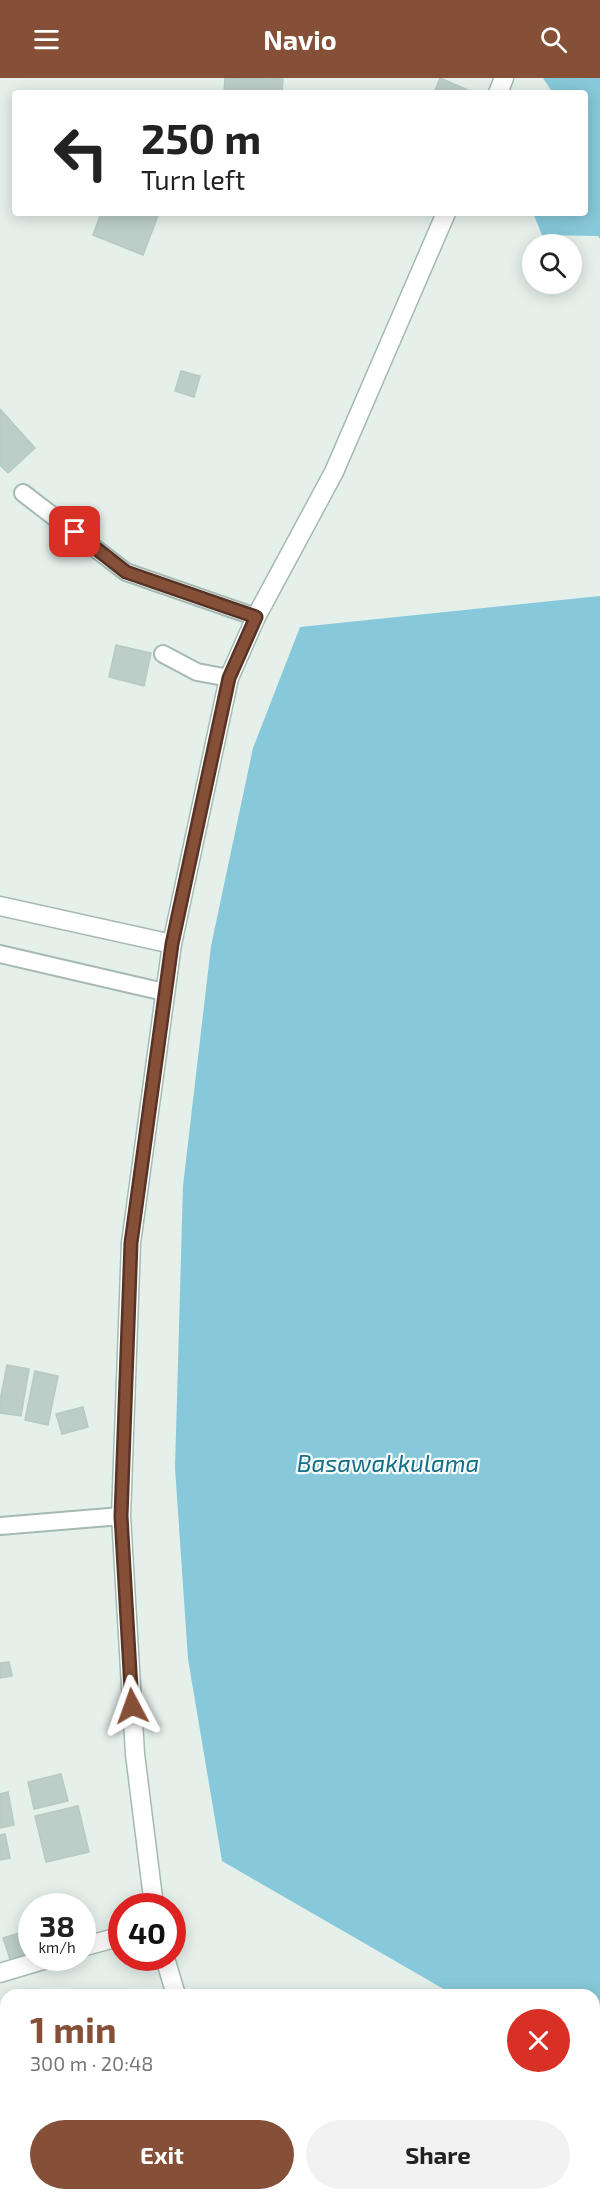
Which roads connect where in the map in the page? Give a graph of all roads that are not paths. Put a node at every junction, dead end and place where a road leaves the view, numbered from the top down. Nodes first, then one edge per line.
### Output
1 (445, 216) edge
2 (23, 493) dead end
3 (256, 617) junction
4 (163, 654) dead end
5 (229, 678) junction
6 (0, 906) edge
7 (172, 944) junction
8 (0, 954) edge
9 (164, 992) junction
10 (121, 1516) junction
11 (0, 1526) edge
12 (152, 1893) edge
13 (18, 1968) edge
14 (169, 1971) edge
15 (0, 1973) edge
16 (174, 1989) edge

1 - 3 street
2 - 3 lane
3 - 5 street
4 - 5 lane
5 - 7 street
6 - 7 street
7 - 9 street
8 - 9 lane
9 - 10 street
10 - 11 lane
10 - 12 street
13 - 15 street
14 - 16 street

